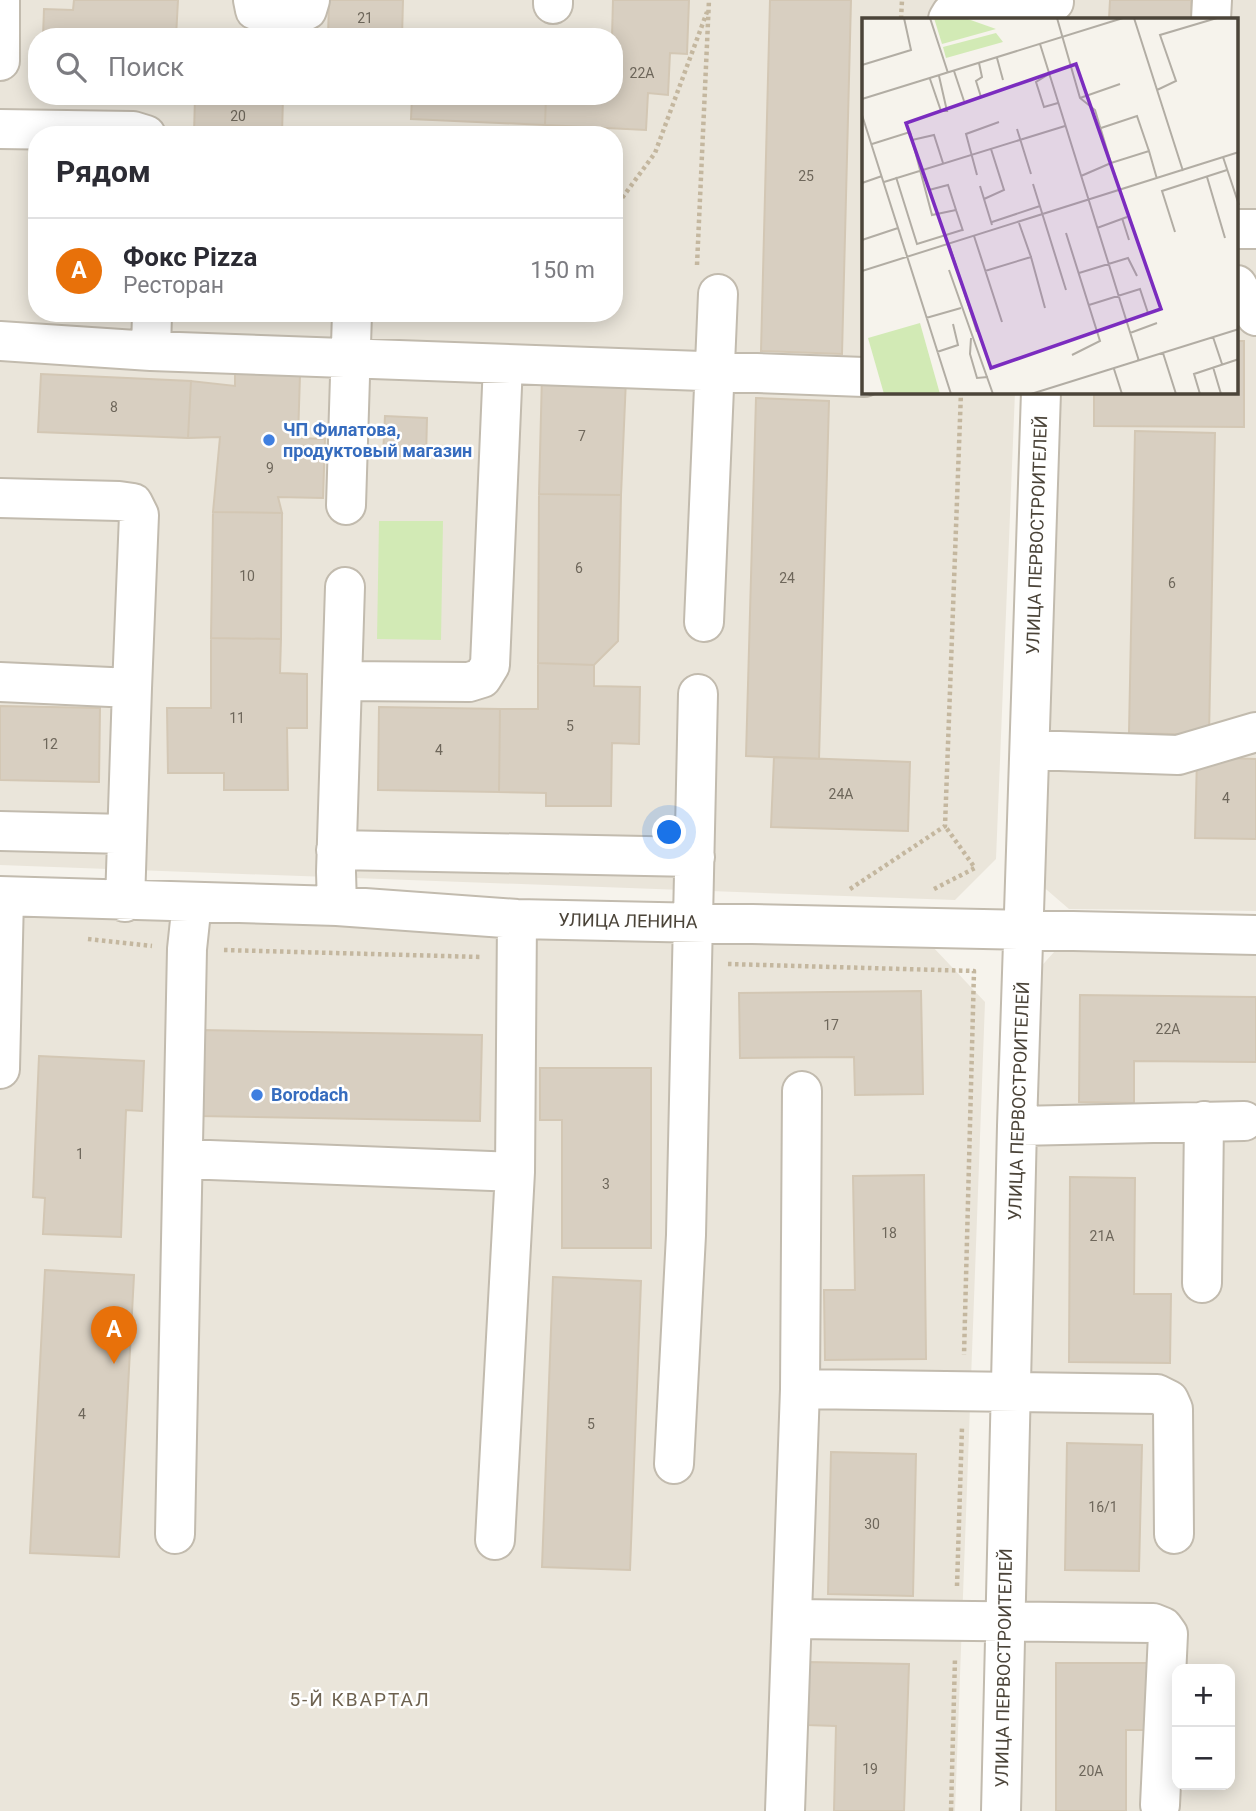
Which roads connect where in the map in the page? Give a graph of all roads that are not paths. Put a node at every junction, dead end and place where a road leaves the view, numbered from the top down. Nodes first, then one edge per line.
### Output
1 (1, 0) edge
2 (253, 0) edge
3 (310, 0) edge
4 (1212, 0) edge
5 (1054, 7) edge
6 (949, 18) edge
7 (1212, 18) edge
8 (0, 61) edge
9 (0, 129) edge
10 (28, 129) edge
11 (1238, 229) edge
12 (1256, 229) edge
13 (1238, 287) edge
14 (718, 294) road end
15 (1256, 316) edge
16 (152, 322) edge
17 (352, 322) edge
18 (0, 341) edge
19 (151, 351) junction
20 (351, 358) junction
21 (503, 364) junction
22 (714, 371) junction
23 (862, 377) edge
24 (1041, 394) edge
25 (0, 498) edge
26 (345, 505) dead end
27 (345, 587) dead end
28 (704, 622) dead end
29 (342, 681) junction
30 (0, 682) edge
31 (132, 688) junction
32 (698, 694) dead end
33 (1256, 732) edge
34 (1030, 750) junction
35 (0, 831) edge
36 (127, 834) junction
37 (337, 850) junction
38 (695, 857) junction
39 (2, 897) edge
40 (125, 902) junction
41 (192, 902) junction
42 (337, 906) junction
43 (517, 919) junction
44 (694, 922) junction
45 (1024, 929) junction
46 (1256, 935) edge
47 (0, 1069) edge
48 (802, 1091) dead end
49 (1203, 1121) junction
50 (1244, 1121) dead end
51 (1017, 1126) junction
52 (183, 1159) junction
53 (515, 1172) junction
54 (1202, 1283) dead end
55 (800, 1389) junction
56 (1011, 1392) junction
57 (674, 1464) dead end
58 (175, 1534) dead end
59 (1174, 1534) dead end
60 (495, 1540) dead end
61 (793, 1619) junction
62 (1004, 1623) junction
63 (1160, 1805) dead end
64 (785, 1811) edge
65 (1001, 1811) edge

1 - 8 street
2 - 3 street
4 - 7 street
5 - 6 street
9 - 10 street
11 - 12 street
13 - 15 street
14 - 22 street
16 - 19 street
17 - 20 street
18 - 19 street
19 - 20 street
20 - 21 street
20 - 26 street
21 - 22 street
21 - 29 street
22 - 23 street
22 - 28 street
24 - 34 street, УЛИЦА ПЕРВОСТРОИТЕЛЕЙ
25 - 31 street
27 - 29 street
29 - 37 street
30 - 31 street
31 - 36 street
32 - 38 street
33 - 34 street
34 - 45 street, УЛИЦА ПЕРВОСТРОИТЕЛЕЙ
35 - 36 street
36 - 40 street
37 - 38 street
37 - 42 street
38 - 44 street
39 - 40 street, УЛИЦА ЛЕНИНА
39 - 47 street
40 - 41 street, УЛИЦА ЛЕНИНА
41 - 42 street, УЛИЦА ЛЕНИНА
41 - 52 street
42 - 43 street, УЛИЦА ЛЕНИНА
43 - 44 street, УЛИЦА ЛЕНИНА
43 - 53 street
44 - 45 street, УЛИЦА ЛЕНИНА
44 - 57 street
45 - 46 street, УЛИЦА ЛЕНИНА
45 - 51 street, УЛИЦА ПЕРВОСТРОИТЕЛЕЙ
48 - 55 street
49 - 50 street
49 - 51 street
49 - 54 street
51 - 56 street, УЛИЦА ПЕРВОСТРОИТЕЛЕЙ
52 - 53 street
52 - 58 street
53 - 60 street
55 - 56 street
55 - 61 street
56 - 59 street
56 - 62 street, УЛИЦА ПЕРВОСТРОИТЕЛЕЙ
61 - 62 street
61 - 64 street
62 - 63 street
62 - 65 street, УЛИЦА ПЕРВОСТРОИТЕЛЕЙ

